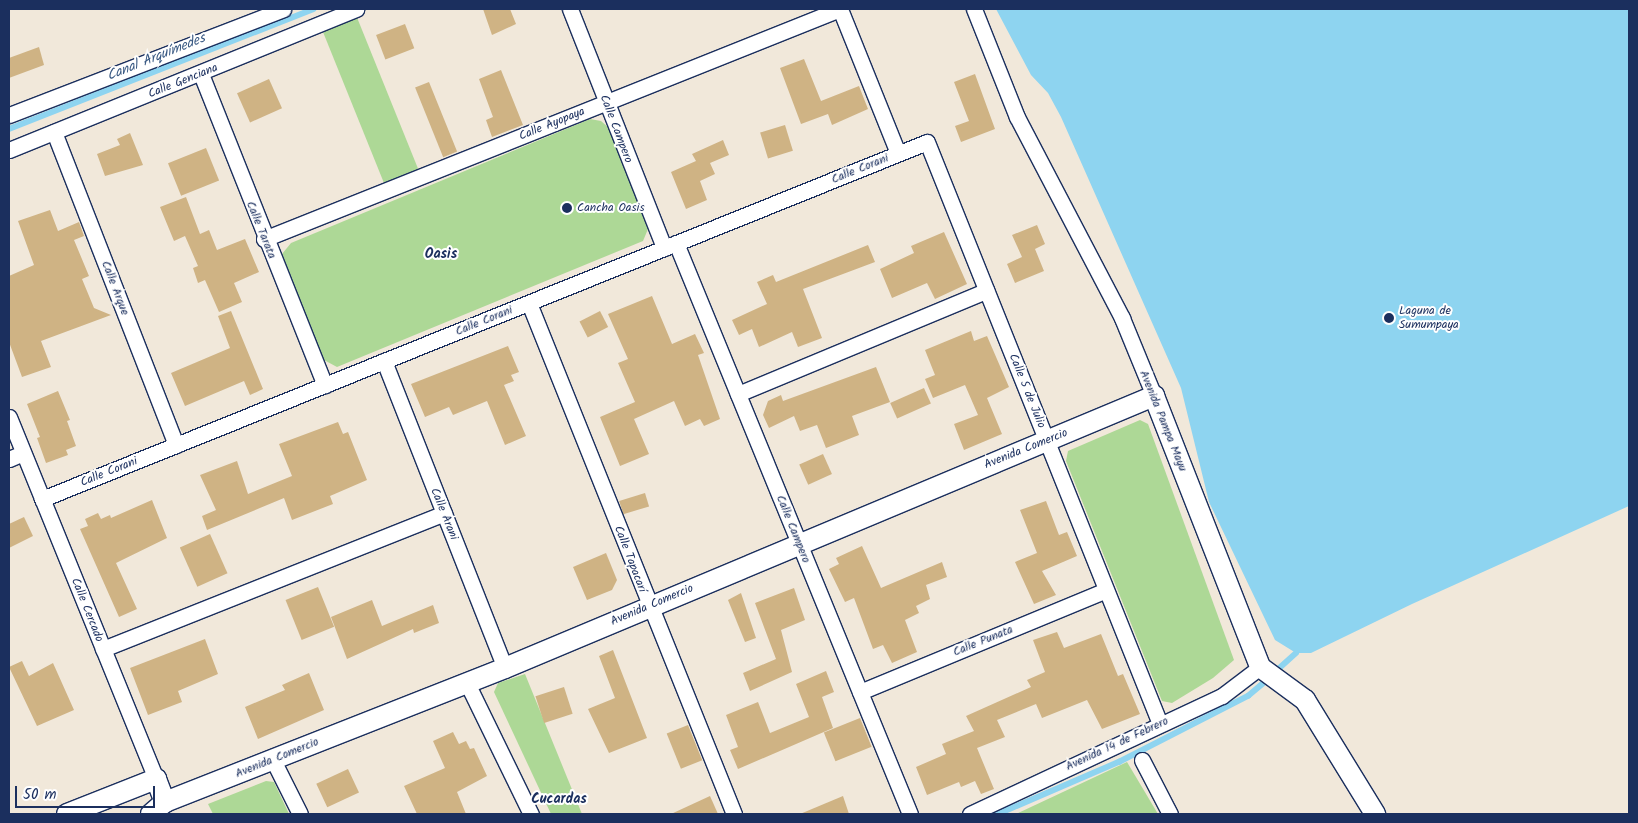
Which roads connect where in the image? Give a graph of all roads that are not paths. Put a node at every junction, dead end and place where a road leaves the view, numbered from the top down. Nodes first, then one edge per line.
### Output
1 (283, 9) edge
2 (356, 9) edge
3 (570, 9) edge
4 (840, 9) edge
5 (974, 9) edge
6 (201, 74) junction
7 (606, 103) junction
8 (9, 115) edge
9 (54, 132) junction
10 (927, 142) joint
11 (9, 150) edge
12 (898, 154) junction
13 (264, 239) junction
14 (670, 246) junction
15 (986, 291) junction
16 (529, 302) junction
17 (384, 361) junction
18 (325, 385) junction
19 (738, 394) junction
20 (1154, 396) junction
21 (9, 418) edge
22 (1046, 440) junction
23 (176, 445) junction
24 (23, 453) junction
25 (9, 459) edge
26 (42, 499) junction
27 (444, 513) junction
28 (799, 543) junction
29 (1106, 590) junction
30 (649, 607) junction
31 (103, 649) junction
32 (1260, 667) junction
33 (505, 668) junction
34 (467, 683) junction
35 (860, 692) junction
36 (1160, 724) junction
37 (273, 760) junction
38 (1142, 760) dead end
39 (156, 779) junction
40 (158, 808) edge
41 (67, 814) edge
42 (300, 814) edge
43 (531, 814) edge
44 (734, 814) edge
45 (910, 814) edge
46 (970, 814) edge
47 (1170, 814) edge
48 (1375, 814) edge

1 - 8 street
2 - 6 street, Calle Genciana
3 - 7 street, Calle Campero
4 - 7 street, Calle Ayopaya
4 - 12 street
5 - 20 street, Avenida Pampa Mayu
6 - 9 street, Calle Genciana
6 - 13 street, Calle Tarata
7 - 13 street, Calle Ayopaya
7 - 14 street, Calle Campero
9 - 11 street, Calle Genciana
9 - 23 street, Calle Arque
10 - 12 street, Calle Corani
10 - 15 street, Calle 5 de Julio
12 - 14 street, Calle Corani
13 - 18 street, Calle Tarata
14 - 16 street, Calle Corani
14 - 19 street, Calle Campero
15 - 19 street
15 - 22 street, Calle 5 de Julio
16 - 17 street, Calle Corani
16 - 30 street, Calle Tapacarí
17 - 18 street, Calle Corani
17 - 27 street, Calle Arani
18 - 23 street, Calle Corani
19 - 28 street, Calle Campero
20 - 22 street, Avenida Comercio
20 - 32 street, Avenida Pampa Mayu
21 - 24 street, Calle Cercado
22 - 28 street, Avenida Comercio
22 - 29 street, Calle 5 de Julio
23 - 26 street, Calle Corani
24 - 25 street
24 - 26 street, Calle Cercado
26 - 31 street, Calle Cercado
27 - 31 street
27 - 33 street, Calle Arani
28 - 30 street, Avenida Comercio
28 - 35 street, Calle Campero
29 - 35 street, Calle Punata
29 - 36 street, Calle 5 de Julio
30 - 33 street, Avenida Comercio
30 - 44 street, Calle Tapacarí
31 - 39 street, Calle Cercado
32 - 36 street, Avenida 14 de Febrero
32 - 48 street
33 - 34 street, Avenida Comercio
34 - 37 street, Avenida Comercio
34 - 43 street
35 - 45 street, Calle Campero
36 - 46 street, Avenida 14 de Febrero
37 - 40 street, Avenida Comercio
37 - 42 street
38 - 47 street
39 - 40 street, Calle Cercado
39 - 41 street

